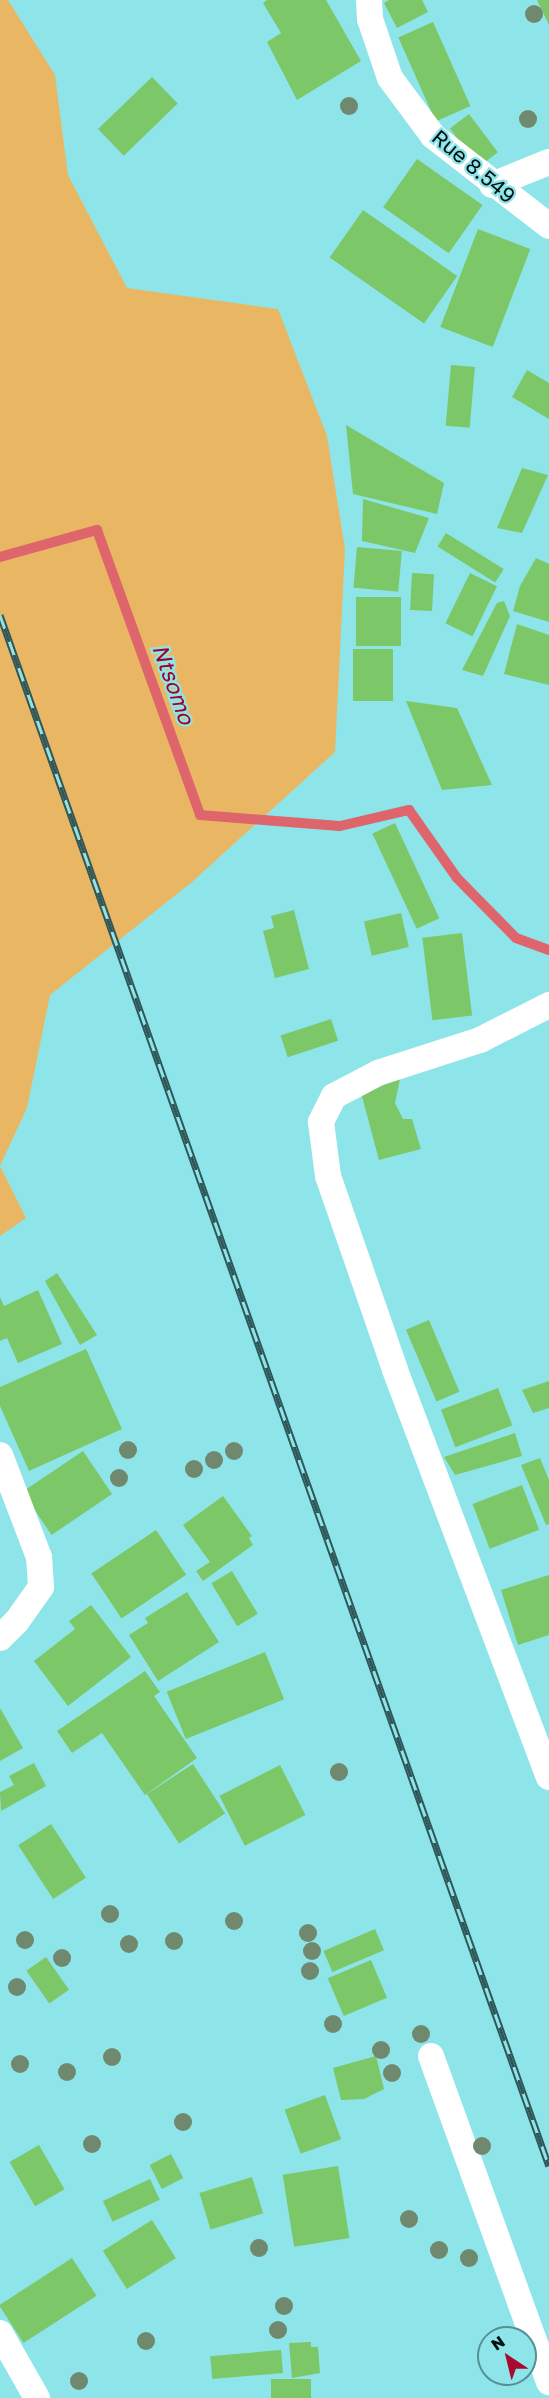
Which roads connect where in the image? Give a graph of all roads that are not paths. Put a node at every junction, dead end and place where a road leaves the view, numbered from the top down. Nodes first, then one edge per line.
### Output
1 (369, 0) edge
2 (549, 162) edge
3 (492, 185) junction
4 (549, 226) edge
5 (549, 1005) edge
6 (0, 1455) edge
7 (0, 1638) edge
8 (549, 1777) edge
9 (431, 2056) dead end
10 (0, 2333) edge
11 (549, 2382) edge
12 (37, 2398) edge

1 - 3 street, Rue 8.549
2 - 3 street
3 - 4 street, Rue 8.549
5 - 8 street
6 - 7 street
9 - 11 street
10 - 12 street

